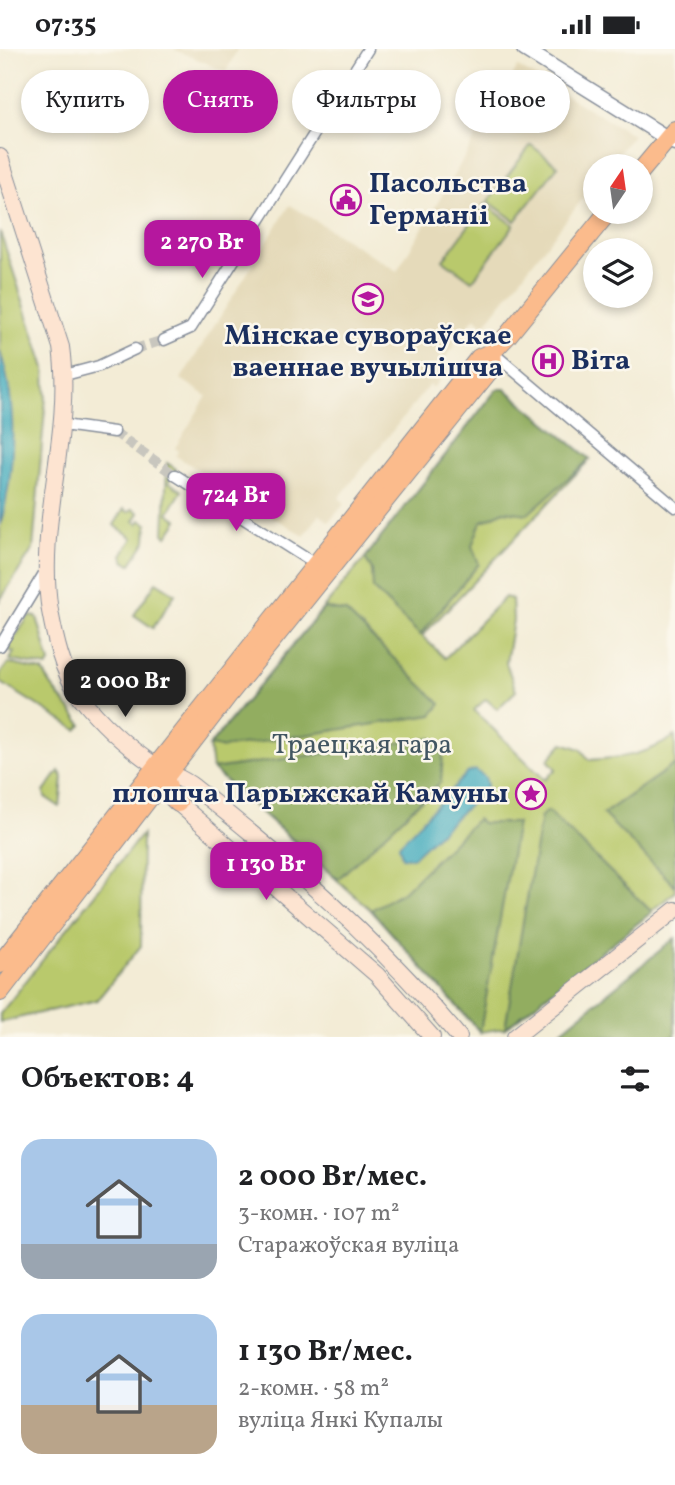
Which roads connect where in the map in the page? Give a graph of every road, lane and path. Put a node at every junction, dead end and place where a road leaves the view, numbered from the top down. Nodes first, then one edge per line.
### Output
1 (368, 49) edge
2 (524, 49) edge
3 (673, 137) edge
4 (0, 157) edge
5 (653, 158) edge
6 (598, 224) edge
7 (164, 340) tunnel mouth
8 (135, 349) tunnel mouth
9 (492, 352) junction
10 (65, 375) junction
11 (63, 425) junction
12 (114, 432) tunnel mouth
13 (175, 475) tunnel mouth
14 (675, 507) edge
15 (315, 564) junction
16 (45, 572) junction
17 (0, 646) edge
18 (179, 748) junction
19 (156, 776) junction
20 (189, 783) junction
21 (178, 803) junction
22 (141, 812) junction
23 (675, 910) edge
24 (337, 938) junction
25 (371, 938) junction
26 (0, 964) edge
27 (0, 992) edge
28 (432, 1037) edge
29 (459, 1037) edge
30 (515, 1037) edge

1 - 7 street
2 - 3 street
3 - 5 main road
4 - 10 main road
6 - 9 main road
8 - 10 street
9 - 14 street
9 - 15 main road
9 - 18 main road
10 - 11 main road
11 - 12 street
11 - 16 main road
13 - 15 street
15 - 18 main road
16 - 17 street
16 - 19 main road
18 - 19 main road
18 - 20 main road
19 - 20 main road
19 - 21 main road
19 - 22 main road
19 - 26 main road
20 - 25 main road
21 - 22 main road
21 - 24 main road
22 - 27 main road
23 - 30 main road
24 - 25 main road
24 - 28 main road
25 - 29 main road

